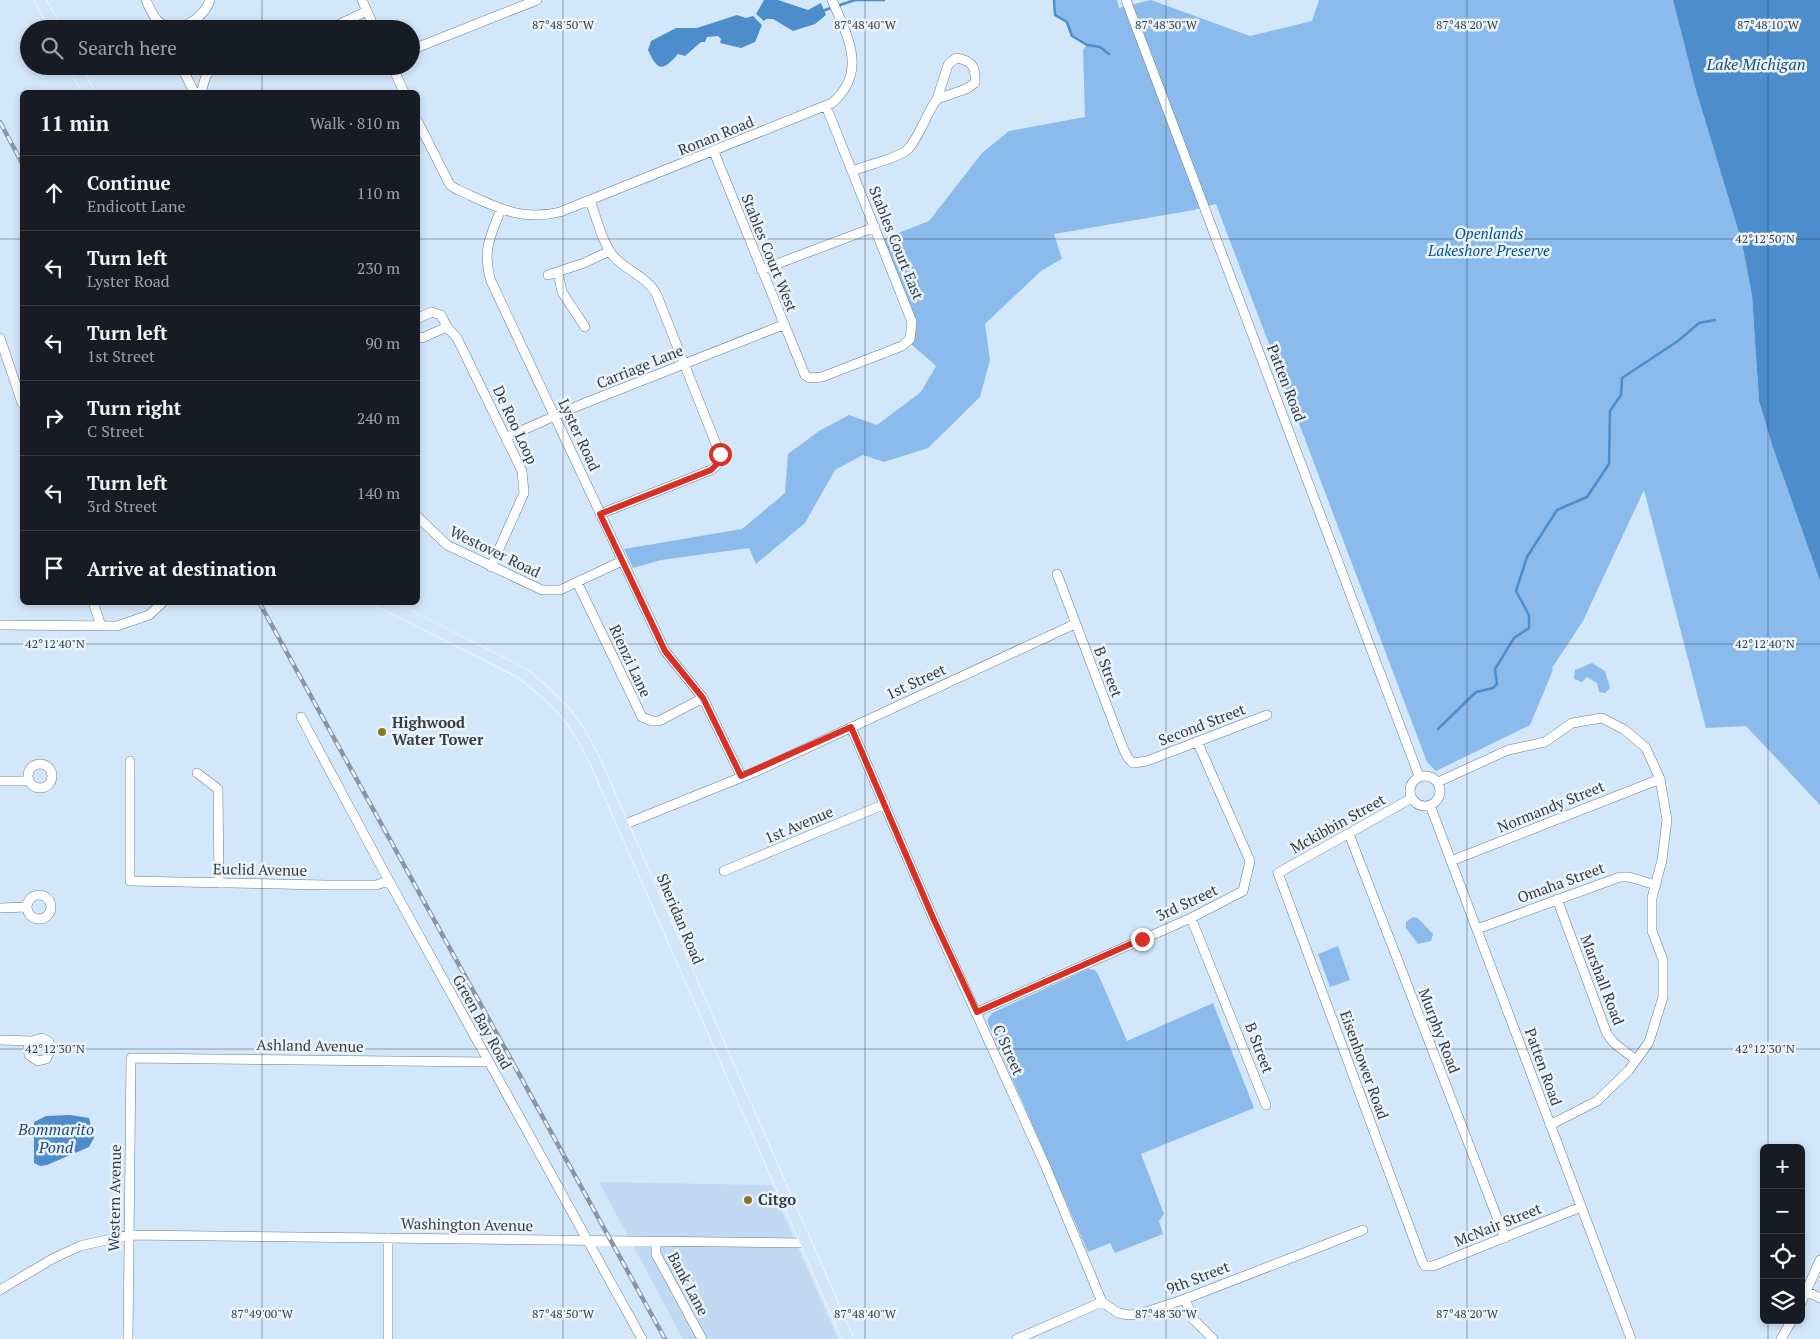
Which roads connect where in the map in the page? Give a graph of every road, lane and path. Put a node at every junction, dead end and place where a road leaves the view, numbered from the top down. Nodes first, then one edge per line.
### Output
1 (40, 0) edge
2 (146, 0) edge
3 (210, 0) edge
4 (362, 0) edge
5 (537, 0) edge
6 (832, 0) edge
7 (1126, 0) edge
8 (367, 11) junction
9 (51, 20) edge
10 (158, 20) edge
11 (195, 20) edge
12 (348, 20) edge
13 (371, 20) edge
14 (420, 46) edge
15 (80, 75) edge
16 (186, 75) edge
17 (207, 75) edge
18 (396, 75) edge
19 (87, 90) edge
20 (193, 90) edge
21 (202, 90) edge
22 (403, 90) edge
23 (937, 99) junction
24 (826, 106) junction
25 (420, 126) edge
26 (714, 152) junction
27 (852, 171) junction
28 (590, 201) junction
29 (501, 209) junction
30 (875, 227) junction
31 (610, 251) junction
32 (761, 270) junction
33 (558, 272) junction
34 (548, 275) dead end
35 (420, 317) edge
36 (783, 325) junction
37 (447, 327) junction
38 (585, 327) dead end
39 (0, 338) edge
40 (420, 338) edge
41 (684, 364) junction
42 (798, 364) joint
43 (20, 397) edge
44 (554, 416) junction
45 (507, 437) junction
46 (600, 514) junction
47 (420, 519) edge
48 (622, 561) junction
49 (491, 567) junction
50 (1057, 574) dead end
51 (578, 582) junction
52 (94, 605) edge
53 (160, 605) edge
54 (387, 605) edge
55 (1075, 624) junction
56 (0, 625) edge
57 (101, 626) junction
58 (703, 698) junction
59 (1267, 715) dead end
60 (301, 717) dead end
61 (851, 727) junction
62 (1197, 741) junction
63 (130, 761) dead end
64 (1147, 761) joint
65 (197, 773) dead end
66 (741, 776) junction
67 (1419, 776) junction
68 (1660, 778) junction
69 (0, 781) edge
70 (29, 781) dead end
71 (1438, 782) junction
72 (1412, 798) junction
73 (885, 804) junction
74 (1430, 805) junction
75 (623, 825) junction
76 (1349, 834) junction
77 (1452, 861) junction
78 (724, 872) dead end
79 (1278, 873) joint
80 (389, 880) junction
81 (219, 883) junction
82 (1656, 885) junction
83 (1557, 900) junction
84 (27, 907) dead end
85 (0, 908) edge
86 (1191, 918) junction
87 (1476, 929) junction
88 (977, 1012) junction
89 (0, 1040) edge
90 (32, 1040) dead end
91 (131, 1058) joint
92 (1636, 1060) junction
93 (488, 1062) junction
94 (1266, 1105) dead end
95 (1550, 1124) junction
96 (1581, 1207) junction
97 (1363, 1230) dead end
98 (128, 1235) junction
99 (388, 1238) junction
100 (1505, 1238) junction
101 (586, 1240) junction
102 (656, 1241) junction
103 (805, 1243) junction
104 (1820, 1260) edge
105 (1425, 1266) joint
106 (0, 1290) edge
107 (1808, 1292) junction
108 (1805, 1297) edge
109 (1820, 1298) edge
110 (1185, 1299) junction
111 (1102, 1302) junction
112 (1790, 1324) edge
113 (128, 1339) edge
114 (388, 1339) edge
115 (642, 1339) edge
116 (702, 1339) edge
117 (848, 1339) edge
118 (1017, 1339) edge
119 (1213, 1339) edge
120 (1631, 1339) edge
121 (1781, 1339) edge

1 - 9 main road
2 - 10 street
3 - 11 street
4 - 8 street
5 - 14 street
6 - 24 street, Ronan Road
7 - 67 street, Patten Road
8 - 12 street
8 - 13 street
15 - 19 main road
16 - 20 street
17 - 21 street
18 - 22 street
23 - 23 street
23 - 27 street
24 - 26 street, Ronan Road
24 - 27 street, Stables Court East
25 - 29 street
26 - 28 street, Ronan Road
26 - 32 street, Stables Court West
27 - 30 street, Stables Court East
28 - 29 street, Ronan Road
28 - 31 street
29 - 44 street, Lyster Road
30 - 32 street
30 - 42 street, Stables Court East
31 - 33 street
31 - 41 street
32 - 36 street, Stables Court West
33 - 34 street
33 - 38 street
35 - 37 street, De Roo Loop
36 - 41 street, Carriage Lane
36 - 42 street, Stables Court West
37 - 40 street
37 - 45 street, De Roo Loop
39 - 43 street
41 - 44 street, Carriage Lane
41 - 46 street
44 - 45 street, Carriage Lane
44 - 46 street, Lyster Road
45 - 49 street, De Roo Loop
46 - 48 street, Lyster Road
47 - 49 street, Westover Road
48 - 51 street, Westover Road
48 - 58 street, Lyster Road
49 - 51 street, Westover Road
50 - 55 street, B Street
51 - 58 street, Rienzi Lane
52 - 57 street
53 - 57 street
54 - 75 main road, Sheridan Road
55 - 61 street, 1st Street
55 - 64 street, B Street
56 - 57 street
58 - 66 street, Lyster Road
59 - 62 street, Second Street
60 - 80 street, Green Bay Road
61 - 66 street, 1st Street
61 - 73 street, C Street
62 - 64 street, Second Street
62 - 86 street, 3rd Street
63 - 81 street, Euclid Avenue
65 - 81 street
66 - 75 street, 1st Street
67 - 71 street
67 - 72 street
68 - 71 street
68 - 77 street, Normandy Street
68 - 82 street
69 - 70 street
71 - 74 street
72 - 74 street
72 - 76 street, Mckibbin Street
73 - 78 street, 1st Avenue
73 - 88 street, C Street
74 - 77 street, Patten Road
75 - 103 main road, Sheridan Road
76 - 79 street, Mckibbin Street
76 - 100 street, Murphy Road
77 - 87 street, Patten Road
79 - 105 street, Eisenhower Road
80 - 81 street, Euclid Avenue
80 - 93 street, Green Bay Road
82 - 83 street, Omaha Street
82 - 92 street
83 - 87 street, Omaha Street
83 - 92 street, Marshall Road
84 - 85 street
86 - 88 street, 3rd Street
86 - 94 street, B Street
87 - 95 street, Patten Road
88 - 111 street, C Street
89 - 90 street
91 - 93 street, Ashland Avenue
91 - 98 street, Western Avenue
92 - 95 street
93 - 101 street, Green Bay Road
95 - 96 street, Patten Road
96 - 100 street, McNair Street
96 - 120 street, Patten Road
97 - 110 street, 9th Street
98 - 99 street, Washington Avenue
98 - 106 street, Washington Avenue
98 - 113 street, Western Avenue
99 - 101 street, Washington Avenue
99 - 114 street
100 - 105 street, McNair Street
101 - 102 street, Washington Avenue
101 - 115 street, Green Bay Road
102 - 103 street, Washington Avenue
102 - 116 street, Bank Lane
103 - 117 main road, Sheridan Road
104 - 107 street
107 - 108 street
107 - 109 street
110 - 111 street, 9th Street
110 - 119 street
111 - 118 street
112 - 121 street

